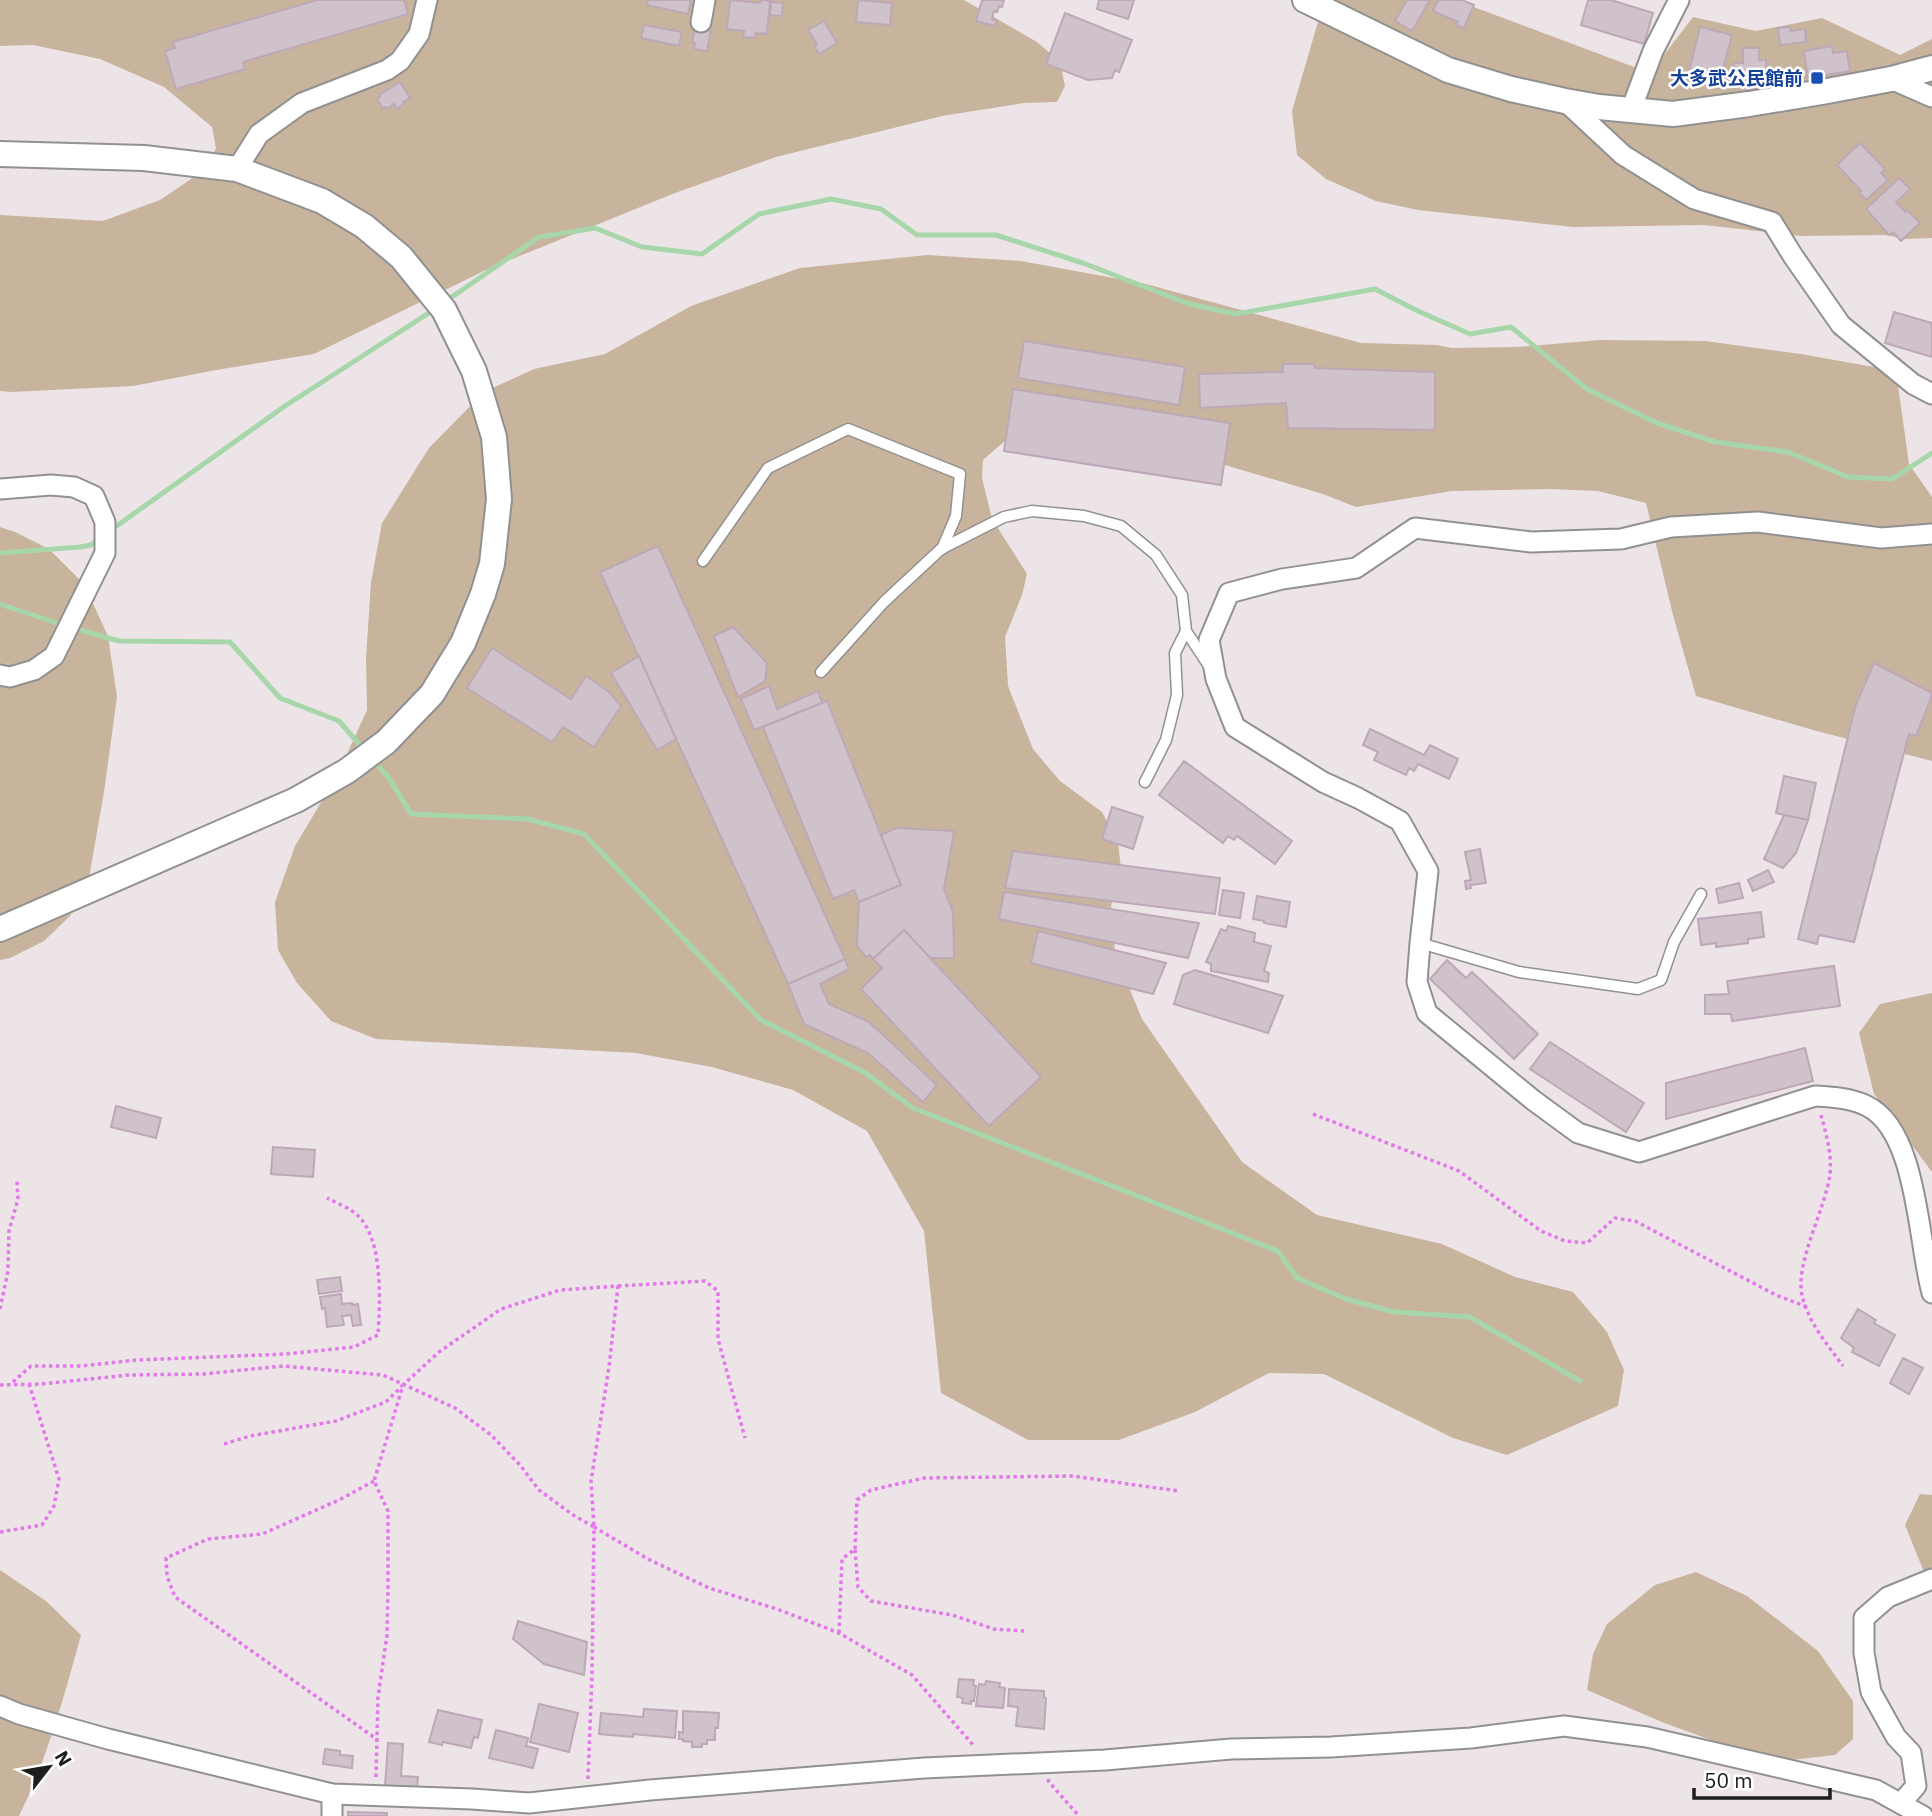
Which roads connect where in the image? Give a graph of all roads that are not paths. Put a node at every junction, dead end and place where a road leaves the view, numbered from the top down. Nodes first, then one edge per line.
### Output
1 (426, 0) edge
2 (705, 0) edge
3 (1305, 0) edge
4 (1679, 0) edge
5 (701, 22) dead end
6 (1932, 68) edge
7 (1891, 79) junction
8 (1932, 97) edge
9 (1565, 101) junction
10 (1631, 110) junction
11 (0, 154) edge
12 (237, 169) junction
13 (1932, 394) edge
14 (0, 489) edge
15 (1932, 534) edge
16 (942, 549) junction
17 (703, 561) dead end
18 (1186, 631) junction
19 (821, 672) dead end
20 (0, 675) edge
21 (1216, 679) junction
22 (1145, 782) dead end
23 (1701, 894) dead end
24 (0, 929) edge
25 (1420, 943) junction
26 (1932, 1293) edge
27 (1932, 1579) edge
28 (0, 1706) edge
29 (332, 1794) junction
30 (1901, 1803) junction
31 (332, 1816) edge
32 (1923, 1816) edge

1 - 12 street
2 - 5 street
3 - 9 street
4 - 10 street
6 - 7 street
7 - 8 street
7 - 10 street
9 - 10 street
9 - 13 street
11 - 12 street
12 - 24 street
14 - 20 street
15 - 21 street
16 - 17 lane
16 - 18 lane
16 - 19 lane
18 - 21 lane
18 - 22 lane
21 - 25 street
23 - 25 lane
25 - 26 street
27 - 30 street
28 - 29 street
29 - 30 street
29 - 31 street
30 - 32 street

